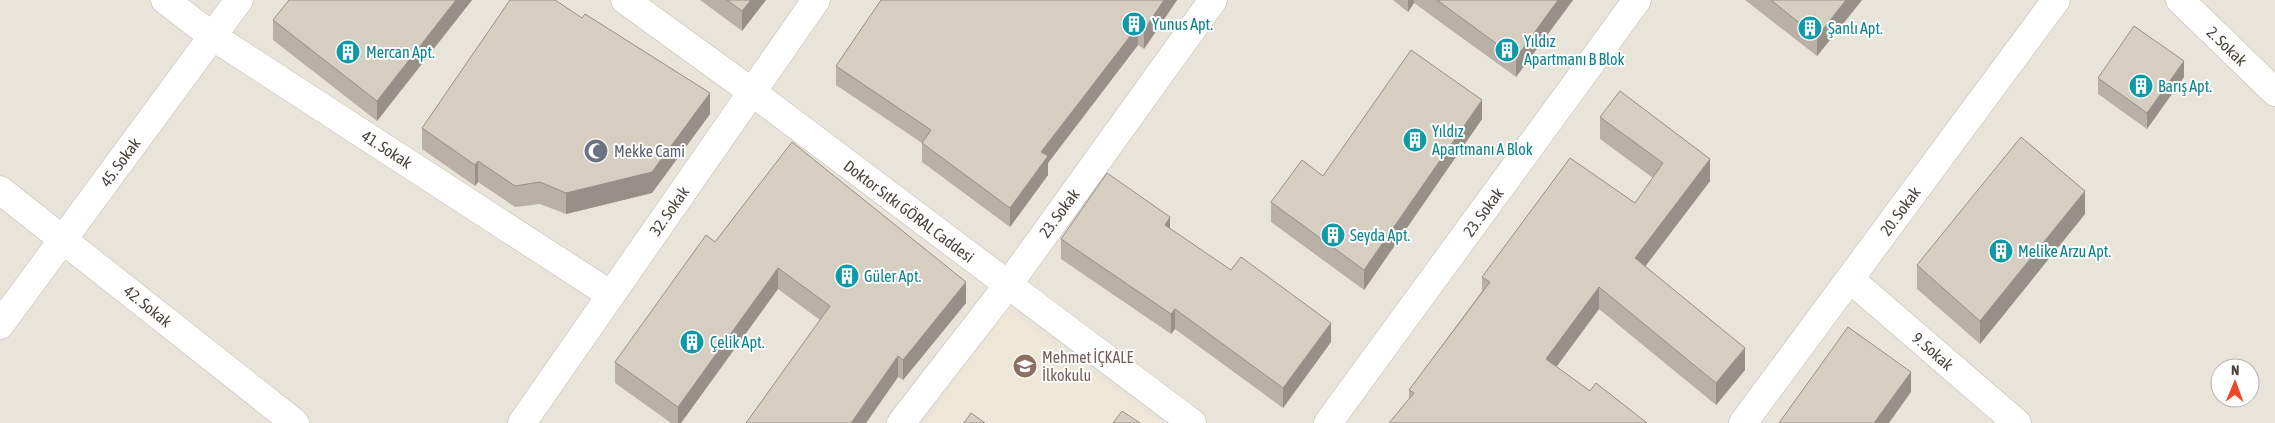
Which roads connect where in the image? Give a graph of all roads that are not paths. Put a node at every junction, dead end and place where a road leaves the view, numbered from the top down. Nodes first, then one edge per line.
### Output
1 (165, 0) edge
2 (239, 0) edge
3 (625, 0) edge
4 (816, 0) edge
5 (1213, 0) edge
6 (1637, 0) edge
7 (2056, 0) edge
8 (2180, 0) edge
9 (212, 36) junction
10 (752, 92) junction
11 (2275, 92) edge
12 (0, 190) edge
13 (63, 239) junction
14 (1850, 279) junction
15 (1008, 285) junction
16 (611, 294) junction
17 (0, 325) edge
18 (295, 423) edge
19 (522, 423) edge
20 (901, 423) edge
21 (1192, 423) edge
22 (1328, 423) edge
23 (1744, 423) edge
24 (2017, 423) edge

1 - 9 street, 41. Sokak
2 - 9 street, 45. Sokak
3 - 10 street, Doktor Sıtkı GÖRAL Caddesi
4 - 10 street, 32. Sokak
5 - 15 street, 23. Sokak
6 - 22 street, 23. Sokak
7 - 14 street, 20. Sokak
8 - 11 street, 2. Sokak
9 - 13 street, 45. Sokak
9 - 16 street, 41. Sokak
10 - 15 street, Doktor Sıtkı GÖRAL Caddesi
10 - 16 street, 32. Sokak
12 - 13 street, 42. Sokak
13 - 17 street, 45. Sokak
13 - 18 street, 42. Sokak
14 - 23 street, 20. Sokak
14 - 24 street, 9. Sokak
15 - 20 street, 23. Sokak
15 - 21 street, Doktor Sıtkı GÖRAL Caddesi
16 - 19 street, 32. Sokak

